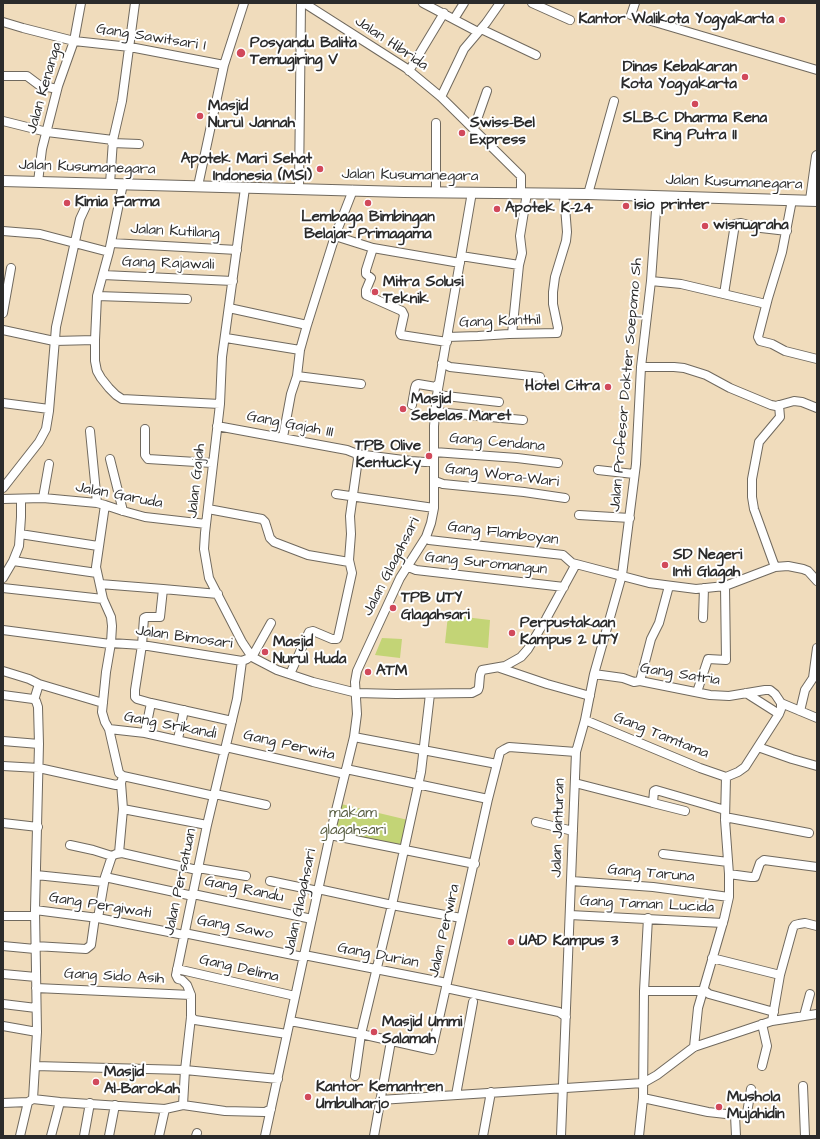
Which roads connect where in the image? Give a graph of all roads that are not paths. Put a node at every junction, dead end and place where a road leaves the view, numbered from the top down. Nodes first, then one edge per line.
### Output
1 (81, 3) edge
2 (134, 3) edge
3 (244, 3) edge
4 (301, 3) edge
5 (304, 3) edge
6 (423, 3) edge
7 (464, 3) edge
8 (500, 3) edge
9 (532, 3) edge
10 (634, 3) edge
11 (444, 14) junction
12 (454, 19) junction
13 (570, 20) dead end
14 (3, 22) edge
15 (479, 30) junction
16 (74, 41) junction
17 (130, 47) junction
18 (536, 55) dead end
19 (224, 65) junction
20 (817, 70) edge
21 (409, 71) junction
22 (3, 76) edge
23 (57, 89) junction
24 (487, 91) dead end
25 (442, 97) junction
26 (614, 101) dead end
27 (3, 122) edge
28 (436, 123) dead end
29 (474, 128) junction
30 (47, 132) junction
31 (112, 142) junction
32 (139, 144) dead end
33 (817, 156) edge
34 (3, 181) edge
35 (38, 182) junction
36 (110, 184) junction
37 (123, 184) junction
38 (198, 186) junction
39 (245, 188) junction
40 (299, 189) junction
41 (353, 190) junction
42 (436, 191) junction
43 (472, 192) junction
44 (524, 193) junction
45 (564, 194) junction
46 (588, 194) junction
47 (657, 196) junction
48 (792, 200) junction
49 (814, 200) edge
50 (86, 206) dead end
51 (3, 231) edge
52 (787, 231) junction
53 (335, 236) junction
54 (75, 243) junction
55 (111, 243) junction
56 (373, 248) junction
57 (237, 250) junction
58 (109, 252) junction
59 (460, 259) junction
60 (519, 265) junction
61 (11, 268) dead end
62 (103, 275) junction
63 (233, 281) junction
64 (651, 281) junction
65 (724, 294) junction
66 (97, 296) junction
67 (187, 299) dead end
68 (766, 304) junction
69 (229, 308) junction
70 (3, 313) edge
71 (307, 325) junction
72 (3, 330) edge
73 (512, 334) junction
74 (226, 338) junction
75 (447, 339) junction
76 (95, 340) junction
77 (54, 341) junction
78 (300, 350) junction
79 (817, 359) edge
80 (442, 363) junction
81 (641, 367) junction
82 (297, 376) junction
83 (540, 377) dead end
84 (361, 384) dead end
85 (438, 384) junction
86 (437, 396) junction
87 (499, 402) dead end
88 (3, 403) edge
89 (220, 404) junction
90 (412, 405) dead end
91 (779, 405) junction
92 (817, 408) edge
93 (49, 409) junction
94 (436, 412) junction
95 (523, 420) dead end
96 (217, 426) junction
97 (145, 429) dead end
98 (90, 431) dead end
99 (283, 437) junction
100 (357, 454) junction
101 (434, 456) junction
102 (110, 459) dead end
103 (212, 463) junction
104 (558, 463) dead end
105 (49, 464) dead end
106 (598, 470) dead end
107 (634, 474) junction
108 (435, 481) junction
109 (3, 488) edge
110 (336, 494) dead end
111 (353, 497) junction
112 (43, 498) junction
113 (565, 498) dead end
114 (3, 499) edge
115 (21, 499) junction
116 (101, 504) junction
117 (434, 508) junction
118 (208, 509) junction
119 (123, 511) junction
120 (579, 515) dead end
121 (630, 518) junction
122 (206, 524) junction
123 (20, 534) junction
124 (426, 537) junction
125 (98, 546) junction
126 (13, 561) junction
127 (349, 562) junction
128 (576, 564) junction
129 (406, 566) junction
130 (775, 567) junction
131 (97, 573) junction
132 (622, 575) junction
133 (3, 578) edge
134 (817, 581) edge
135 (100, 584) junction
136 (669, 586) junction
137 (725, 586) junction
138 (564, 587) junction
139 (3, 588) edge
140 (704, 588) junction
141 (163, 589) junction
142 (218, 594) junction
143 (103, 599) junction
144 (703, 618) dead end
145 (271, 623) dead end
146 (3, 630) edge
147 (111, 644) junction
148 (142, 645) junction
149 (817, 648) edge
150 (252, 657) junction
151 (242, 661) junction
152 (500, 668) junction
153 (3, 671) edge
154 (816, 671) edge
155 (290, 674) junction
156 (594, 674) junction
157 (640, 681) junction
158 (39, 684) junction
159 (697, 692) junction
160 (356, 693) junction
161 (746, 693) junction
162 (430, 694) junction
163 (3, 695) edge
164 (590, 696) junction
165 (33, 700) junction
166 (102, 703) junction
167 (151, 703) junction
168 (781, 703) junction
169 (184, 710) junction
170 (800, 711) junction
171 (779, 714) junction
172 (817, 718) edge
173 (585, 720) junction
174 (232, 721) junction
175 (109, 729) junction
176 (145, 733) junction
177 (354, 737) junction
178 (178, 739) junction
179 (3, 741) edge
180 (39, 744) junction
181 (758, 748) junction
182 (226, 749) junction
183 (424, 750) junction
184 (576, 752) junction
185 (497, 764) junction
186 (3, 766) edge
187 (817, 766) edge
188 (39, 768) junction
189 (345, 771) junction
190 (726, 777) junction
191 (122, 780) junction
192 (575, 783) junction
193 (418, 785) junction
194 (214, 795) junction
195 (488, 799) junction
196 (653, 803) junction
197 (266, 804) dead end
198 (123, 809) junction
199 (725, 810) junction
200 (685, 811) dead end
201 (725, 820) junction
202 (536, 822) dead end
203 (3, 823) edge
204 (207, 825) junction
205 (38, 827) junction
206 (573, 831) junction
207 (808, 833) dead end
208 (330, 835) junction
209 (70, 845) dead end
210 (403, 850) junction
211 (663, 854) dead end
212 (115, 855) junction
213 (728, 862) junction
214 (475, 864) junction
215 (817, 867) edge
216 (198, 869) junction
217 (729, 874) junction
218 (36, 875) junction
219 (246, 876) dead end
220 (105, 880) junction
221 (572, 881) junction
222 (270, 882) dead end
223 (318, 890) junction
224 (193, 895) junction
225 (729, 896) junction
226 (392, 905) junction
227 (35, 913) junction
228 (570, 915) junction
229 (3, 916) edge
230 (96, 918) junction
231 (461, 918) junction
232 (648, 918) junction
233 (312, 919) junction
234 (723, 923) junction
235 (817, 926) edge
236 (184, 934) junction
237 (3, 946) edge
238 (35, 948) junction
239 (304, 956) junction
240 (712, 958) junction
241 (177, 969) junction
242 (377, 970) junction
243 (3, 974) edge
244 (780, 975) junction
245 (36, 977) junction
246 (446, 986) junction
247 (36, 988) junction
248 (644, 991) junction
249 (703, 991) junction
250 (810, 994) dead end
251 (191, 995) junction
252 (295, 996) junction
253 (473, 1002) dead end
254 (3, 1004) edge
255 (36, 1008) junction
256 (774, 1012) junction
257 (817, 1014) edge
258 (804, 1016) junction
259 (191, 1017) junction
260 (566, 1017) junction
261 (290, 1021) junction
262 (772, 1021) junction
263 (762, 1024) junction
264 (3, 1026) edge
265 (37, 1032) junction
266 (287, 1034) junction
267 (361, 1034) junction
268 (391, 1042) junction
269 (694, 1047) junction
270 (34, 1066) junction
271 (762, 1066) dead end
272 (185, 1070) junction
273 (355, 1076) dead end
274 (278, 1079) junction
275 (643, 1083) junction
276 (803, 1086) dead end
277 (563, 1088) junction
278 (751, 1089) dead end
279 (492, 1092) junction
280 (456, 1096) junction
281 (643, 1098) junction
282 (30, 1100) junction
283 (380, 1100) junction
284 (60, 1102) junction
285 (3, 1103) edge
286 (90, 1103) junction
287 (115, 1105) junction
288 (183, 1105) junction
289 (165, 1109) junction
290 (271, 1109) junction
291 (735, 1115) junction
292 (20, 1136) edge
293 (51, 1136) edge
294 (84, 1136) edge
295 (109, 1136) edge
296 (159, 1136) edge
297 (265, 1136) edge
298 (374, 1136) edge
299 (483, 1136) edge
300 (561, 1136) edge
301 (639, 1136) edge
302 (736, 1136) edge
303 (805, 1136) edge

1 - 16 street, Jalan Kenanga
2 - 17 street
3 - 19 street
4 - 40 street
5 - 21 street, Jalan Hibrida
6 - 11 street
7 - 12 street
8 - 15 street
9 - 13 street
10 - 20 street
11 - 12 street
11 - 21 street
12 - 15 street
14 - 16 street, Gang Sawitsari I
15 - 18 street
15 - 25 street
16 - 17 street, Gang Sawitsari I
16 - 23 street, Jalan Kenanga
17 - 19 street, Gang Sawitsari I
17 - 31 street
19 - 38 street
21 - 25 street, Jalan Hibrida
22 - 23 street
23 - 30 street, Jalan Kenanga
24 - 29 street
25 - 29 street, Jalan Hibrida
26 - 46 street
27 - 30 street
28 - 42 street
29 - 44 street, Jalan Hibrida
30 - 31 street
30 - 35 street, Jalan Kenanga
31 - 32 street
31 - 36 street
33 - 49 main road
34 - 35 main road, Jalan Kusumanegara
35 - 36 main road, Jalan Kusumanegara
36 - 37 main road, Jalan Kusumanegara
37 - 38 main road, Jalan Kusumanegara
37 - 55 street
38 - 39 main road, Jalan Kusumanegara
39 - 40 main road, Jalan Kusumanegara
39 - 57 street, Jalan Gajah
40 - 41 main road, Jalan Kusumanegara
41 - 42 main road, Jalan Kusumanegara
41 - 53 street
42 - 43 main road, Jalan Kusumanegara
43 - 44 main road, Jalan Kusumanegara
43 - 59 street, Jalan Glagahsari
44 - 45 main road, Jalan Kusumanegara
44 - 60 street
45 - 46 main road, Jalan Kusumanegara
45 - 73 street, Gang Kanthil
46 - 47 main road, Jalan Kusumanegara
47 - 48 main road, Jalan Kusumanegara
47 - 64 street, Jalan Profesor Dokter Soepomo Sh
48 - 49 main road, Jalan Kusumanegara
48 - 52 street
50 - 54 street
51 - 54 street
52 - 65 street
52 - 68 street
53 - 56 street
53 - 71 street
54 - 58 street
54 - 77 street
55 - 57 street, Jalan Kutilang
55 - 58 street
56 - 59 street
56 - 75 street, Gang Kanthil
57 - 63 street, Jalan Gajah
58 - 62 street
59 - 60 street
59 - 75 street, Jalan Glagahsari
60 - 73 street
61 - 70 street
62 - 63 street, Gang Rajawali
62 - 66 street
63 - 69 street, Jalan Gajah
64 - 65 street
64 - 81 street, Jalan Profesor Dokter Soepomo Sh
65 - 68 street
66 - 67 street
66 - 76 street
68 - 79 street
69 - 71 street
69 - 74 street, Jalan Gajah
71 - 78 street
72 - 77 street
73 - 75 street, Gang Kanthil
74 - 78 street
74 - 89 street, Jalan Gajah
75 - 80 street, Jalan Glagahsari
76 - 77 street
76 - 89 street
77 - 93 street
78 - 82 street
80 - 83 street
80 - 85 street, Jalan Glagahsari
81 - 91 street
81 - 107 street, Jalan Profesor Dokter Soepomo Sh
82 - 84 street
82 - 99 street
85 - 86 street, Jalan Glagahsari
85 - 90 street
86 - 87 street
86 - 94 street, Jalan Glagahsari
88 - 93 street
89 - 96 street, Jalan Gajah
91 - 92 street
91 - 130 street
93 - 109 street
94 - 95 street
94 - 101 street, Jalan Glagahsari
96 - 99 street, Gang Gajah III
96 - 103 street, Jalan Gajah
97 - 103 street
98 - 116 street
99 - 100 street, Gang Gajah III
100 - 101 street, Gang Gajah III
100 - 111 street
101 - 104 street, Gang Cendana
101 - 108 street, Jalan Glagahsari
102 - 119 street
103 - 118 street, Jalan Gajah
105 - 112 street
106 - 107 street
107 - 121 street, Jalan Profesor Dokter Soepomo Sh
108 - 113 street, Gang Wora-Wari
108 - 117 street, Jalan Glagahsari
110 - 111 street
111 - 117 street
111 - 127 street
112 - 115 street, Jalan Garuda
112 - 116 street, Jalan Garuda
114 - 115 street, Jalan Garuda
115 - 123 street
116 - 119 street, Jalan Garuda
116 - 125 street
117 - 124 street, Jalan Glagahsari
118 - 122 street, Jalan Gajah
118 - 127 street
119 - 122 street, Jalan Garuda
120 - 121 street
121 - 132 street, Jalan Profesor Dokter Soepomo Sh
122 - 142 street, Jalan Gajah
123 - 125 street
123 - 126 street
124 - 128 street, Gang Flamboyan
124 - 129 street, Jalan Glagahsari
125 - 131 street
126 - 131 street
126 - 133 street
127 - 155 street
128 - 132 street, Gang Flamboyan
128 - 138 street
129 - 138 street, Gang Suromangun
129 - 160 street, Jalan Glagahsari
130 - 134 street
130 - 137 street, Gang Flamboyan
131 - 135 street
132 - 136 street, Gang Flamboyan
132 - 156 street, Jalan Janturan
135 - 141 street
135 - 143 street
136 - 140 street, Gang Flamboyan
136 - 157 street
137 - 140 street, Gang Flamboyan
137 - 159 street
138 - 152 street
139 - 143 street
140 - 144 street
141 - 142 street
141 - 148 street
142 - 150 street, Jalan Gajah
143 - 147 street
145 - 150 street
146 - 147 street, Jalan Bimosari
147 - 148 street, Jalan Bimosari
147 - 166 street
148 - 151 street, Jalan Bimosari
148 - 167 street
149 - 154 street
150 - 151 street, Jalan Bimosari
150 - 155 street
151 - 174 street, Jalan Persatuan
152 - 162 street
152 - 164 street
153 - 158 street
154 - 170 street
155 - 160 street
156 - 157 street, Gang Satria
156 - 164 street, Jalan Janturan
157 - 159 street, Gang Satria
158 - 165 street
158 - 166 street
159 - 161 street, Gang Satria
160 - 162 street
160 - 177 street, Jalan Glagahsari
161 - 168 street, Gang Satria
161 - 171 street
162 - 183 street
163 - 165 street
164 - 173 street, Jalan Janturan
165 - 180 street
166 - 175 street
167 - 169 street
167 - 176 street
168 - 170 street
168 - 171 street
169 - 174 street
169 - 178 street
170 - 172 street
171 - 181 street
173 - 184 street, Jalan Janturan
173 - 190 street, Gang Tamtama
174 - 182 street, Jalan Persatuan
175 - 176 street, Gang Srikandi
175 - 191 street
176 - 178 street, Gang Srikandi
177 - 183 street
177 - 189 street, Jalan Glagahsari
178 - 182 street, Gang Srikandi
179 - 180 street
180 - 188 street
181 - 187 street
181 - 190 street
182 - 189 street, Gang Perwita
182 - 194 street, Jalan Persatuan
183 - 185 street
183 - 193 street
184 - 185 street, Jalan Perwira
184 - 192 street, Jalan Janturan
185 - 195 street, Jalan Perwira
186 - 188 street
188 - 191 street
188 - 205 street
189 - 193 street, Gang Perwita
189 - 208 street, Jalan Glagahsari
190 - 199 street
191 - 194 street
191 - 198 street
192 - 196 street
192 - 206 street, Jalan Janturan
193 - 195 street, Gang Perwita
193 - 210 street
194 - 197 street
194 - 204 street, Jalan Persatuan
195 - 214 street, Jalan Perwira
196 - 199 street
196 - 200 street
198 - 204 street
198 - 212 street
199 - 201 street
201 - 207 street
201 - 213 street
202 - 206 street
203 - 205 street
204 - 216 street, Jalan Persatuan
205 - 218 street
206 - 221 street, Jalan Janturan
208 - 210 street
208 - 223 street, Jalan Glagahsari
209 - 212 street
210 - 214 street
210 - 226 street
211 - 213 street
212 - 216 street
212 - 220 street
213 - 217 street
214 - 231 street, Jalan Perwira
215 - 217 street
216 - 219 street
216 - 224 street, Jalan Persatuan
217 - 225 street
218 - 220 street, Gang Randu
218 - 227 street
220 - 224 street, Gang Randu
220 - 230 street
221 - 225 street, Gang Taruna
221 - 228 street, Jalan Janturan
222 - 223 street
223 - 226 street
223 - 233 street, Jalan Glagahsari
224 - 233 street, Gang Randu
224 - 236 street, Jalan Persatuan
225 - 234 street
226 - 231 street
226 - 242 street
227 - 229 street, Gang Pergiwati
227 - 230 street, Gang Pergiwati
227 - 238 street
228 - 232 street, Gang Taman Lucida
228 - 260 street, Jalan Janturan
230 - 236 street, Gang Pergiwati
230 - 238 street
231 - 246 street, Jalan Perwira
232 - 234 street, Gang Taman Lucida
232 - 248 street
233 - 239 street, Jalan Glagahsari
234 - 240 street
235 - 244 street
236 - 239 street, Gang Sawo
236 - 241 street, Jalan Persatuan
237 - 238 street
238 - 245 street
239 - 242 street, Gang Durian
239 - 252 street, Jalan Glagahsari
240 - 244 street
240 - 249 street
241 - 251 street
241 - 252 street, Gang Delima
242 - 246 street, Gang Durian
242 - 267 street
243 - 245 street
244 - 256 street
245 - 247 street
246 - 260 street, Gang Durian
246 - 268 street, Jalan Perwira
247 - 251 street, Gang Sido Asih
247 - 255 street
248 - 249 street
248 - 275 street
249 - 256 street
249 - 269 street
250 - 258 street
251 - 259 street
252 - 261 street, Jalan Glagahsari
253 - 280 street
254 - 255 street
255 - 265 street
256 - 262 street
257 - 258 street
258 - 262 street
259 - 266 street
259 - 272 street
260 - 277 street, Jalan Janturan
261 - 266 street, Jalan Glagahsari
261 - 267 street, Jalan Perwira
262 - 263 street
263 - 269 street
263 - 271 street
264 - 265 street
265 - 270 street
266 - 274 street, Jalan Glagahsari
267 - 268 street, Jalan Perwira
267 - 273 street
268 - 283 street
269 - 275 street
270 - 272 street
270 - 282 street
272 - 274 street
272 - 288 street
274 - 290 street, Jalan Glagahsari
275 - 277 street
275 - 281 street
276 - 303 street
277 - 279 street
277 - 300 street
278 - 291 street
279 - 280 street
279 - 299 street
280 - 283 street
281 - 291 street
281 - 301 street
282 - 284 street
282 - 285 street
282 - 292 street
283 - 298 street
284 - 286 street
284 - 293 street
286 - 287 street
286 - 294 street
287 - 289 street
287 - 295 street
288 - 289 street
288 - 290 street
289 - 296 street
290 - 297 street, Jalan Glagahsari
291 - 302 street

